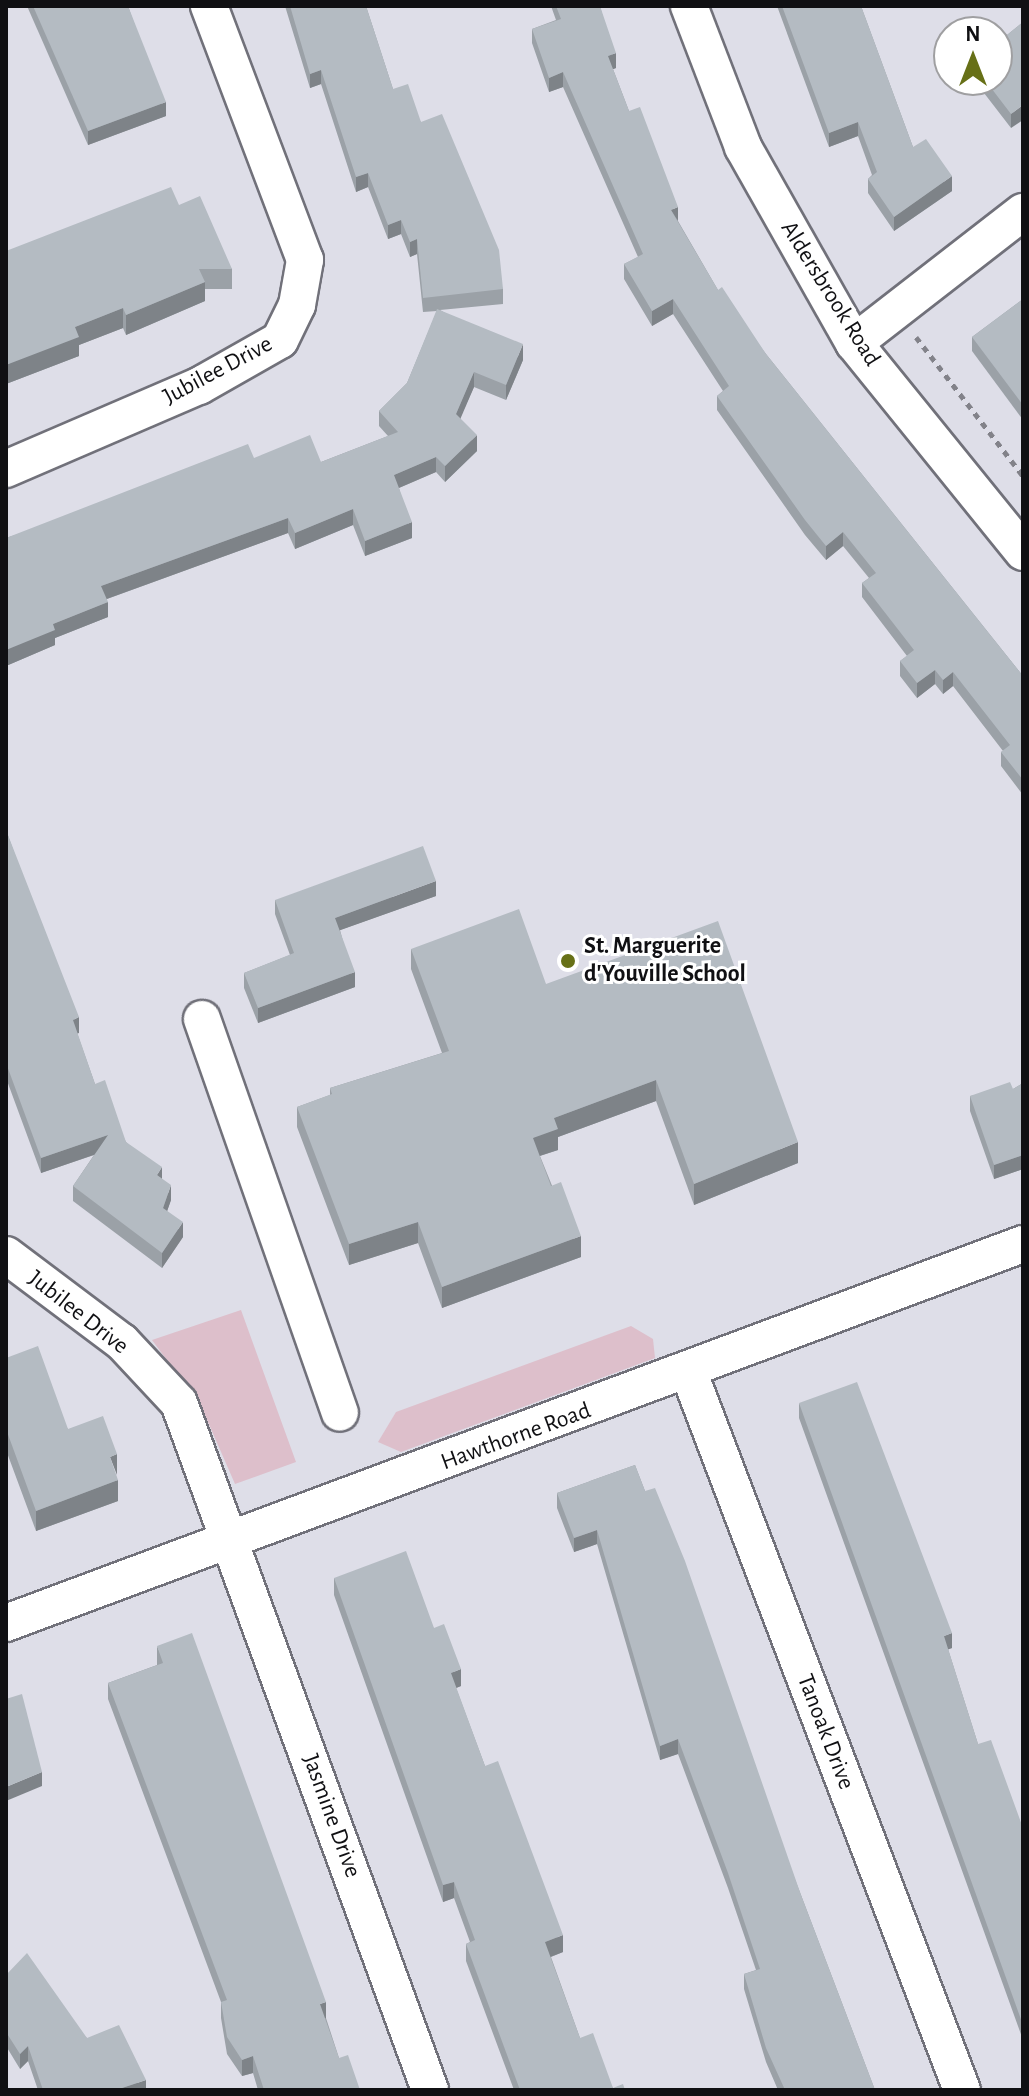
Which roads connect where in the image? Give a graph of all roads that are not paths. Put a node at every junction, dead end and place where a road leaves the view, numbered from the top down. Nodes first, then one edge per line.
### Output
1 (209, 6) edge
2 (689, 6) edge
3 (1023, 212) edge
4 (854, 343) junction
5 (6, 469) edge
6 (1023, 552) edge
7 (202, 1019) dead end
8 (1023, 1244) edge
9 (6, 1255) edge
10 (689, 1373) junction
11 (340, 1413) dead end
12 (232, 1541) junction
13 (6, 1623) edge
14 (430, 2090) edge
15 (962, 2090) edge

1 - 5 street, Jubilee Drive
2 - 4 street, Aldersbrook Road
3 - 4 street
4 - 6 street, Aldersbrook Road
7 - 11 street
8 - 10 street, Hawthorne Road
9 - 12 street, Jubilee Drive
10 - 12 street, Hawthorne Road
10 - 15 street, Tanoak Drive
12 - 13 street, Hawthorne Road
12 - 14 street, Jasmine Drive

